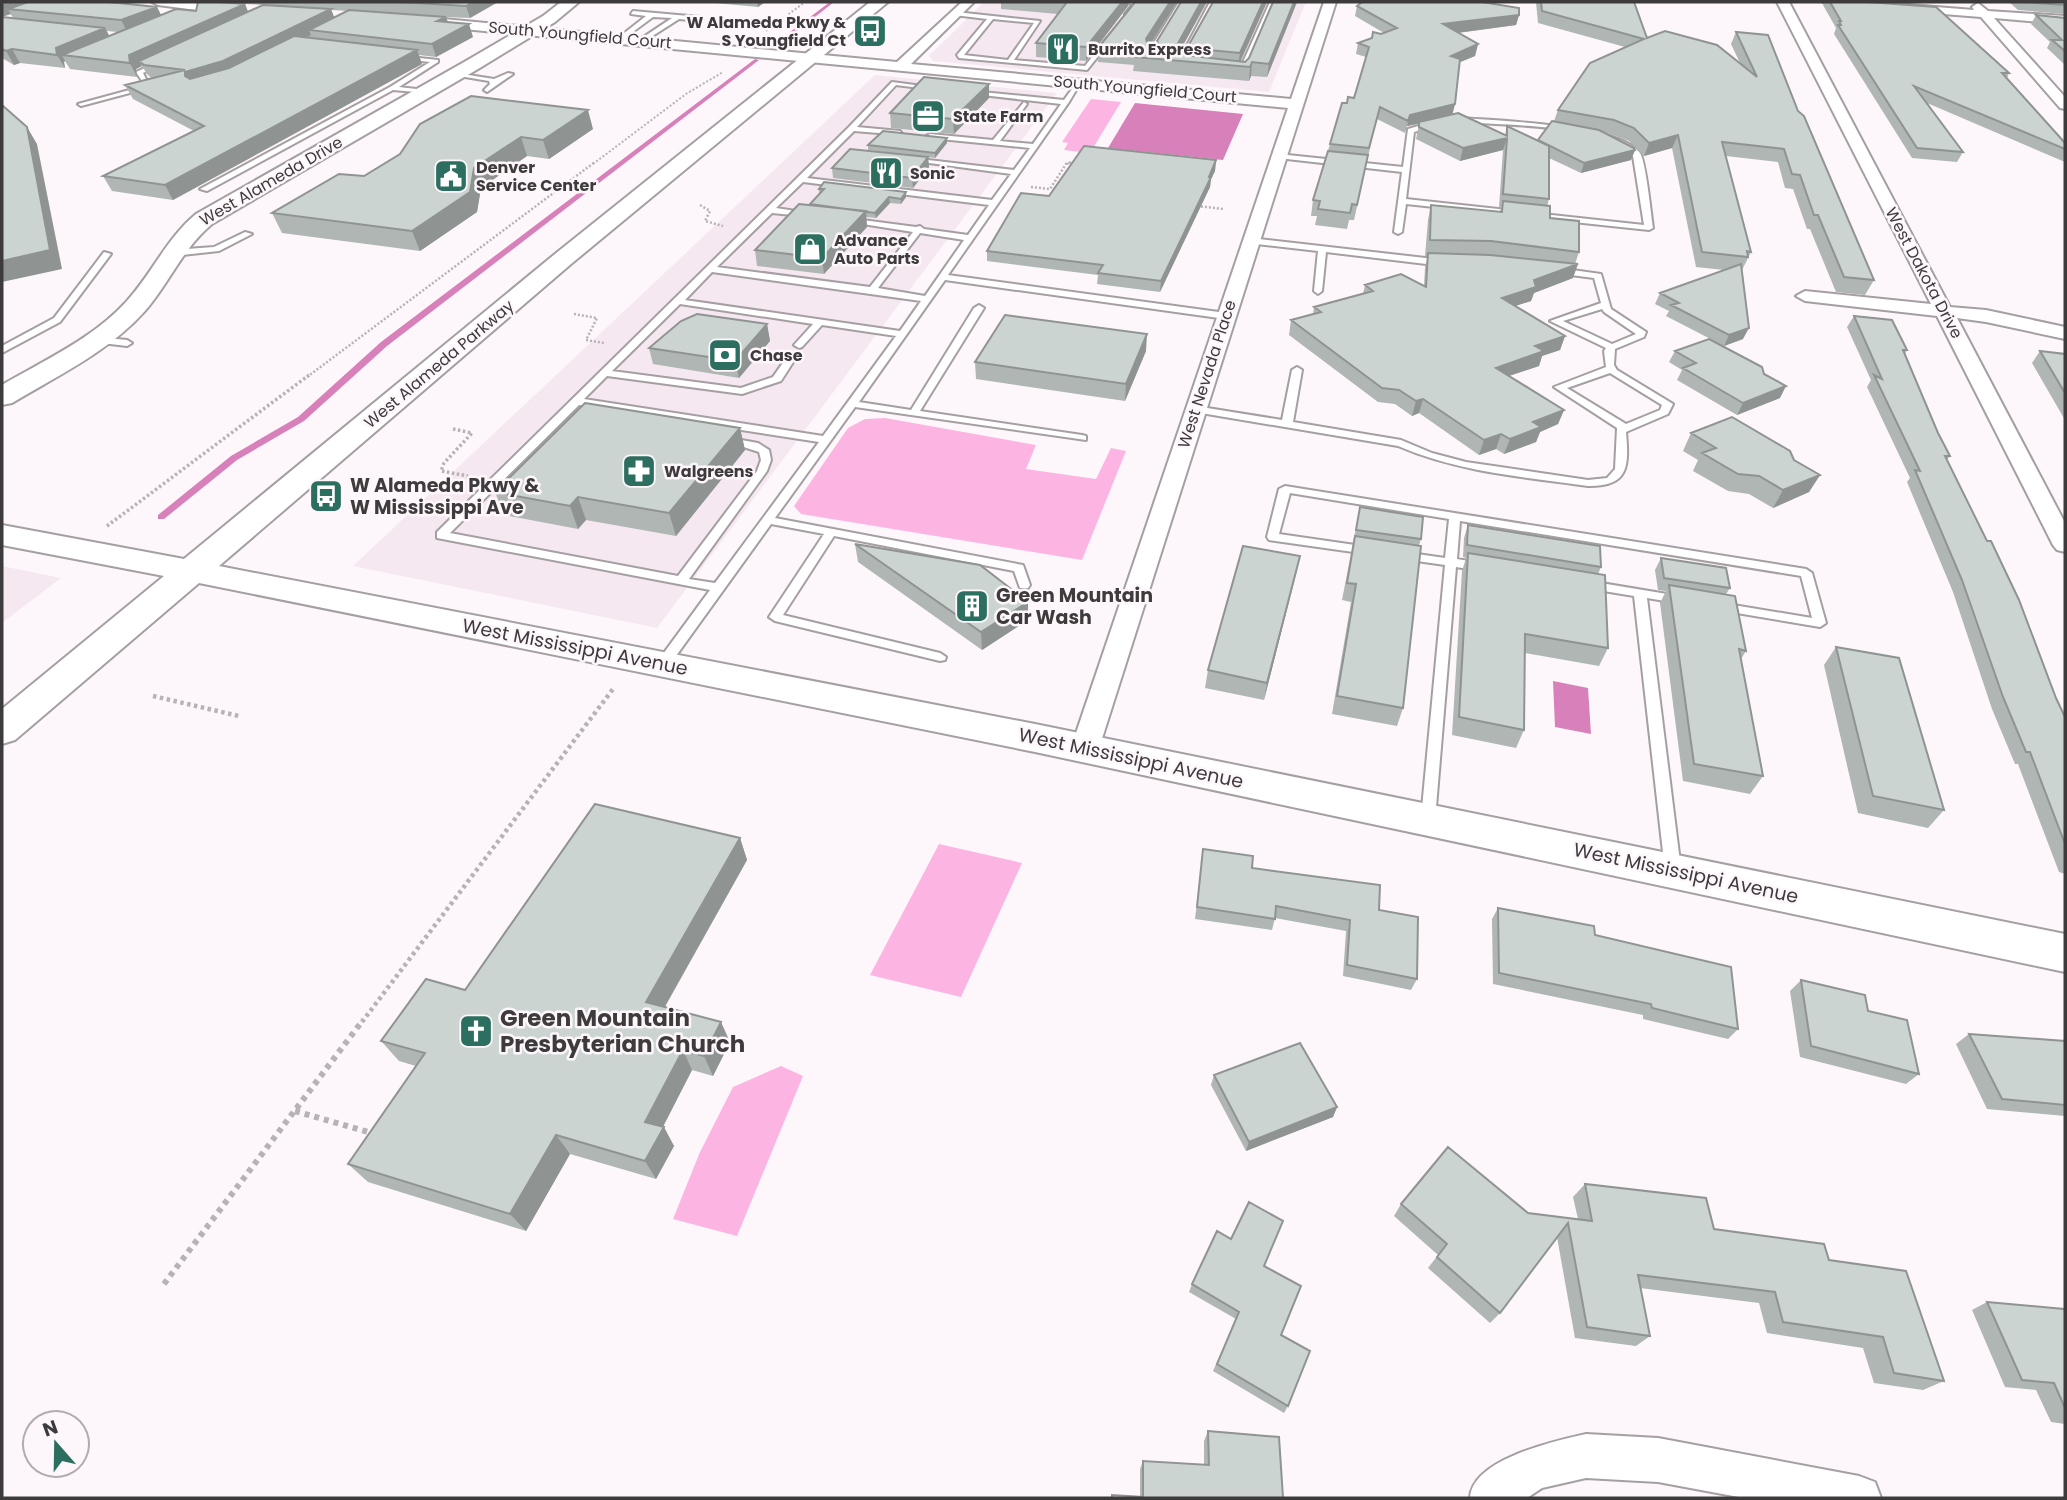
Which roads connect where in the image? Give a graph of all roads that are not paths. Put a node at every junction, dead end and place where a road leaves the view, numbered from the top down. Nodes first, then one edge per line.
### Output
1 (158, 2) edge
2 (572, 2) edge
3 (880, 2) edge
4 (968, 2) edge
5 (1124, 2) edge
6 (1182, 2) edge
7 (1213, 2) edge
8 (1273, 2) edge
9 (1330, 2) edge
10 (1783, 2) edge
11 (1829, 2) edge
12 (1974, 2) edge
13 (664, 6) dead end
14 (204, 8) junction
15 (693, 10) dead end
16 (242, 12) edge
17 (191, 13) edge
18 (634, 13) dead end
19 (956, 13) junction
20 (1984, 14) junction
21 (649, 15) junction
22 (992, 17) junction
23 (682, 18) junction
24 (700, 19) dead end
25 (414, 20) edge
26 (2065, 20) edge
27 (1121, 24) edge
28 (531, 30) junction
29 (1112, 35) edge
30 (620, 39) junction
31 (641, 41) junction
32 (393, 55) edge
33 (814, 57) junction
34 (163, 61) edge
35 (1010, 62) junction
36 (1178, 65) junction
37 (901, 66) junction
38 (1191, 66) edge
39 (1229, 70) edge
40 (510, 74) dead end
41 (456, 75) junction
42 (494, 82) junction
43 (1079, 83) junction
44 (391, 88) junction
45 (947, 89) edge
46 (487, 90) dead end
47 (960, 90) edge
48 (425, 92) junction
49 (1066, 102) junction
50 (81, 104) dead end
51 (1024, 104) dead end
52 (1295, 104) junction
53 (2065, 105) edge
54 (852, 129) junction
55 (995, 142) junction
56 (1034, 146) junction
57 (830, 150) junction
58 (843, 152) edge
59 (1278, 156) junction
60 (896, 158) edge
61 (1405, 170) junction
62 (1016, 172) junction
63 (800, 179) junction
64 (204, 189) edge
65 (1402, 201) junction
66 (995, 203) junction
67 (769, 210) junction
68 (824, 217) edge
69 (838, 218) edge
70 (920, 228) junction
71 (1398, 232) dead end
72 (248, 234) dead end
73 (970, 238) junction
74 (1250, 241) junction
75 (227, 245) junction
76 (1322, 249) junction
77 (240, 250) dead end
78 (173, 253) junction
79 (107, 254) dead end
80 (1451, 264) edge
81 (709, 269) junction
82 (1548, 270) edge
83 (942, 277) junction
84 (872, 290) junction
85 (1318, 291) dead end
86 (1805, 296) dead end
87 (927, 299) junction
88 (676, 302) junction
89 (1604, 305) junction
90 (979, 307) dead end
91 (1944, 311) junction
92 (1226, 316) junction
93 (820, 322) junction
94 (2065, 333) edge
95 (902, 334) junction
96 (96, 340) junction
97 (127, 343) dead end
98 (799, 345) dead end
99 (1612, 347) junction
100 (2, 350) edge
101 (792, 356) dead end
102 (1611, 369) junction
103 (1297, 370) dead end
104 (604, 373) junction
105 (2, 397) edge
106 (575, 401) junction
107 (852, 404) junction
108 (1195, 409) junction
109 (914, 413) junction
110 (684, 418) junction
111 (1287, 424) junction
112 (1623, 427) junction
113 (1082, 438) dead end
114 (826, 440) junction
115 (730, 441) edge
116 (753, 445) junction
117 (1455, 516) junction
118 (767, 520) junction
119 (831, 532) junction
120 (2, 535) edge
121 (2065, 545) edge
122 (1450, 562) junction
123 (194, 570) junction
124 (681, 581) junction
125 (1024, 584) dead end
126 (718, 588) junction
127 (1640, 593) junction
128 (940, 657) dead end
129 (663, 664) junction
130 (2, 730) edge
131 (1084, 748) junction
132 (1428, 819) junction
133 (1673, 871) junction
134 (2065, 953) edge
135 (1491, 1496) dead end
136 (1859, 1498) edge

1 - 14 street
2 - 28 street, West Alameda Drive
3 - 33 street, West Alameda Parkway
4 - 19 street
5 - 27 lane
6 - 36 lane
7 - 36 lane
8 - 39 lane
9 - 52 street, West Nevada Place
10 - 91 street, West Dakota Drive
11 - 20 street
12 - 20 street
13 - 21 lane
14 - 16 street
14 - 17 lane
15 - 23 lane
18 - 21 lane
19 - 22 lane
19 - 37 street
20 - 26 street
20 - 53 street
21 - 23 lane
21 - 30 lane
22 - 35 lane
22 - 35 lane
23 - 24 lane
23 - 31 lane
25 - 28 street, South Youngfield Court
28 - 30 street, South Youngfield Court
28 - 41 street, West Alameda Drive
29 - 35 lane
30 - 31 street, South Youngfield Court
31 - 33 street, South Youngfield Court
32 - 44 lane
33 - 37 street, South Youngfield Court
33 - 123 street, West Alameda Parkway
34 - 50 lane
36 - 38 lane
37 - 43 street, South Youngfield Court
40 - 42 lane
41 - 42 lane
41 - 48 street, West Alameda Drive
42 - 46 lane
43 - 49 lane
43 - 52 street, South Youngfield Court
44 - 48 lane
44 - 64 lane
45 - 54 lane
47 - 49 lane
48 - 78 street, West Alameda Drive
49 - 56 lane
51 - 55 lane
52 - 59 street, West Nevada Place
54 - 55 lane
54 - 57 lane
55 - 56 lane
56 - 62 lane
57 - 58 lane
57 - 63 lane
59 - 61 lane
59 - 74 street, West Nevada Place
60 - 62 lane
61 - 65 lane
61 - 65 lane
62 - 66 lane
63 - 66 lane
63 - 67 lane
65 - 71 lane
66 - 73 lane
67 - 68 lane
67 - 81 lane
69 - 70 lane
70 - 73 lane
70 - 84 lane
72 - 75 lane
73 - 83 lane
74 - 76 lane
74 - 92 street, West Nevada Place
75 - 77 lane
75 - 78 lane
76 - 80 lane
76 - 85 lane
78 - 96 street, West Alameda Drive
79 - 100 lane
81 - 84 lane
81 - 88 lane
82 - 89 lane
83 - 87 lane
83 - 92 lane
84 - 87 lane
86 - 91 street
87 - 95 lane
88 - 93 lane
88 - 104 lane
89 - 99 lane
89 - 99 lane
90 - 109 lane
91 - 94 street
91 - 121 street, West Dakota Drive
92 - 108 street, West Nevada Place
93 - 95 lane
93 - 98 lane
95 - 107 lane
96 - 97 lane
96 - 105 street, West Alameda Drive
99 - 102 lane
101 - 104 lane
102 - 112 lane
102 - 112 lane
103 - 111 lane
104 - 106 lane
106 - 110 lane
106 - 124 lane
107 - 109 lane
107 - 114 lane
108 - 111 lane
108 - 131 street, West Nevada Place
109 - 113 lane
110 - 114 lane
110 - 116 lane
111 - 112 lane
114 - 118 lane
115 - 116 lane
116 - 124 lane
117 - 122 lane
117 - 122 lane
117 - 127 lane
118 - 119 lane
118 - 126 lane
119 - 125 lane
119 - 128 lane
120 - 123 street, West Mississippi Avenue
122 - 127 lane
122 - 132 lane
123 - 129 street, West Mississippi Avenue
123 - 130 street, West Alameda Parkway
124 - 126 lane
126 - 129 lane
127 - 133 lane
129 - 131 street, West Mississippi Avenue
131 - 132 street, West Mississippi Avenue
132 - 133 street, West Mississippi Avenue
133 - 134 street, West Mississippi Avenue
135 - 136 street

